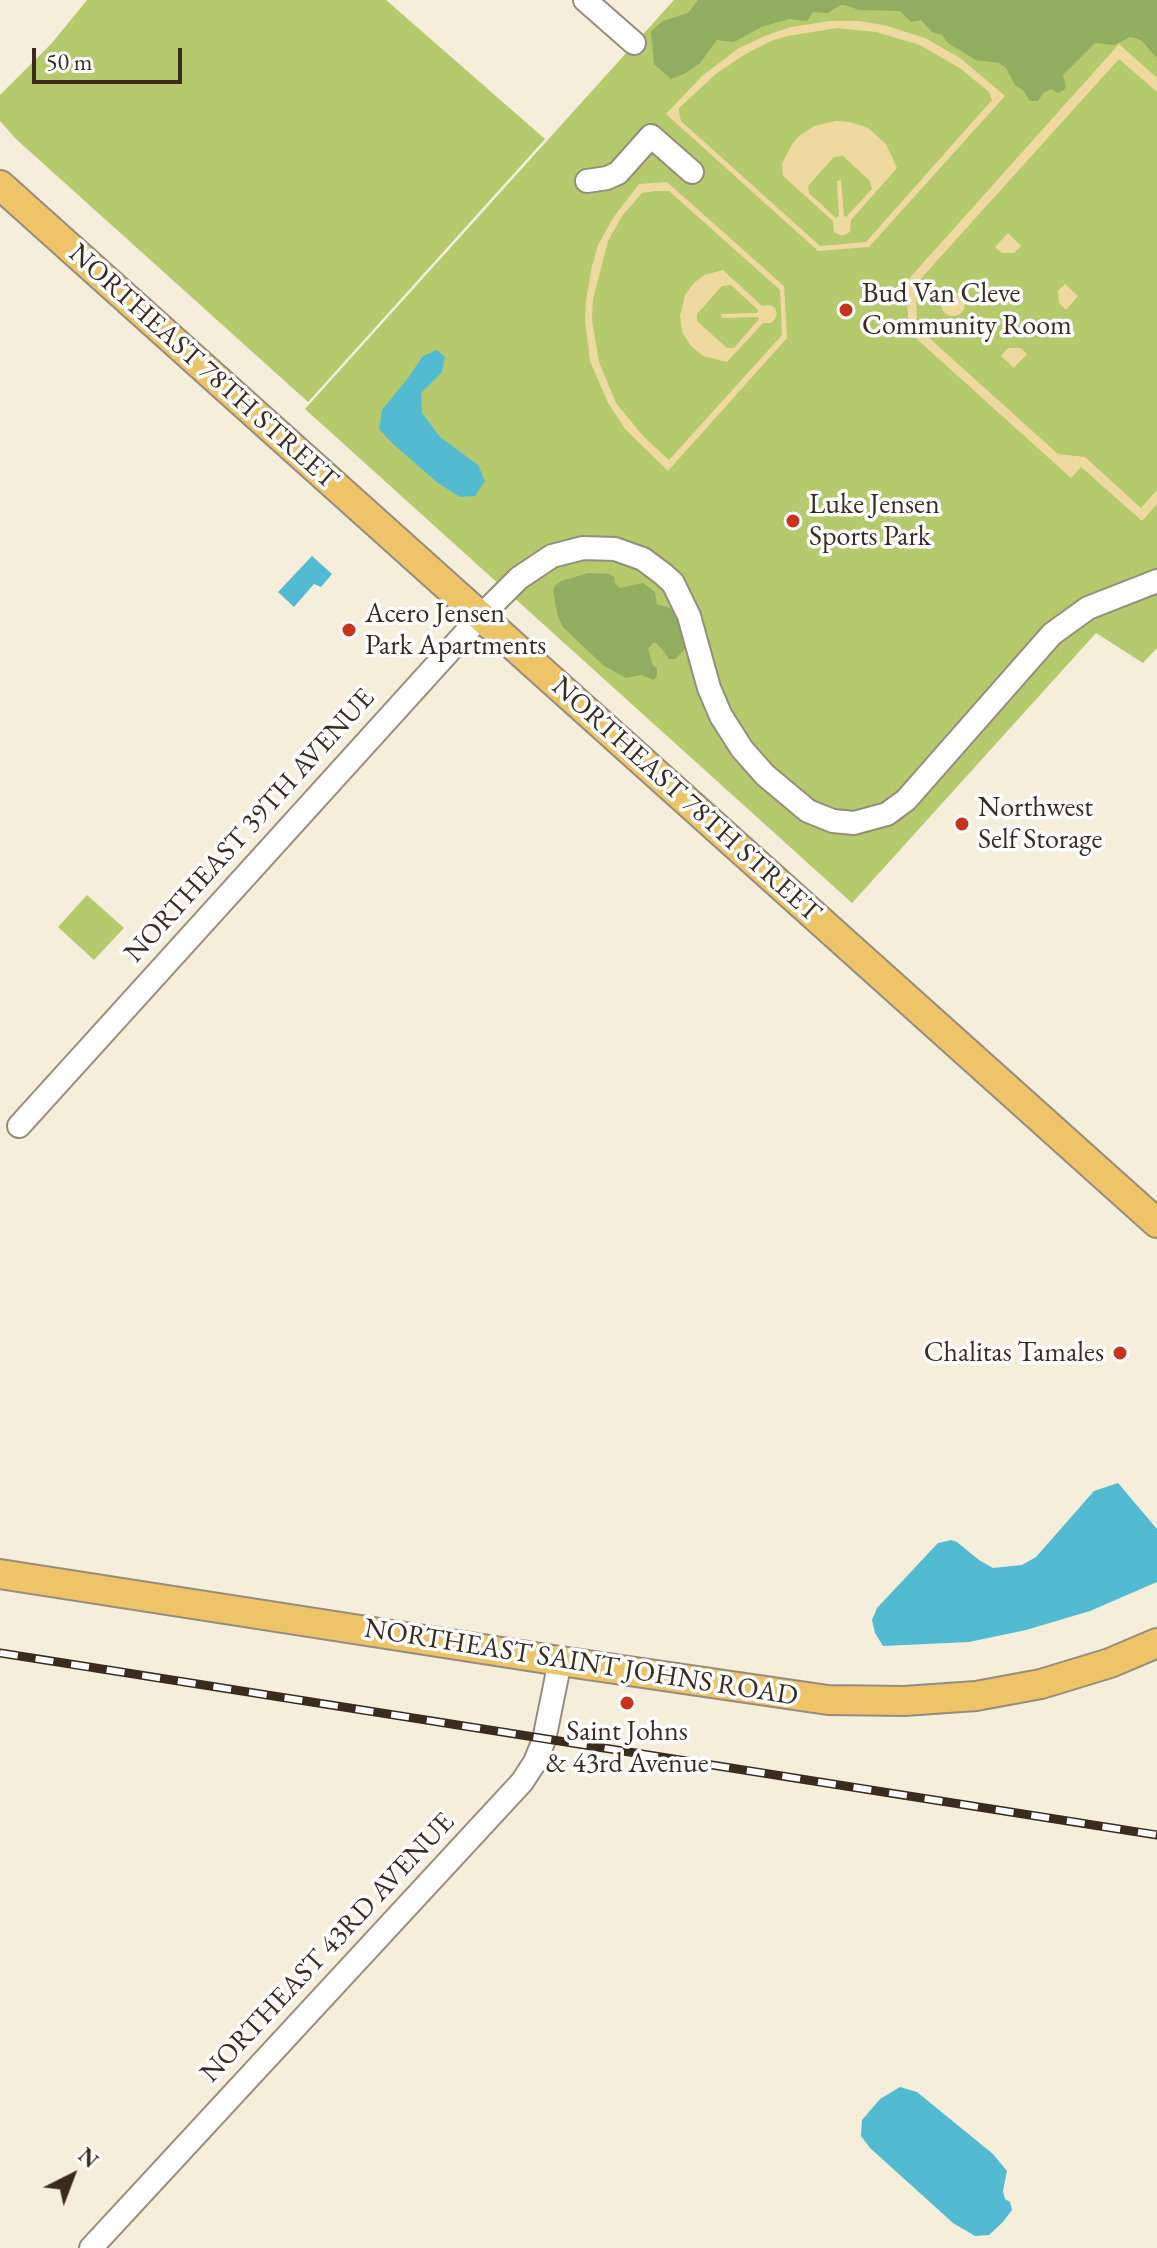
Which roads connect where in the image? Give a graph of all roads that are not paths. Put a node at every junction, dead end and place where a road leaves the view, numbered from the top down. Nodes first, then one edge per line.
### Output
1 (585, 0) edge
2 (634, 43) dead end
3 (692, 172) dead end
4 (587, 181) dead end
5 (0, 185) edge
6 (1157, 581) edge
7 (481, 616) junction
8 (19, 1126) dead end
9 (1157, 1223) edge
10 (0, 1574) edge
11 (1157, 1643) edge
12 (560, 1661) junction
13 (91, 2248) edge

1 - 2 street
3 - 4 street
5 - 7 main road, NORTHEAST 78TH STREET
6 - 7 street, NORTHEAST 39TH AVENUE
7 - 8 street, NORTHEAST 39TH AVENUE
7 - 9 main road, NORTHEAST 78TH STREET
10 - 12 main road, NORTHEAST SAINT JOHNS ROAD
11 - 12 main road, NORTHEAST SAINT JOHNS ROAD
12 - 13 street, NORTHEAST 43RD AVENUE

